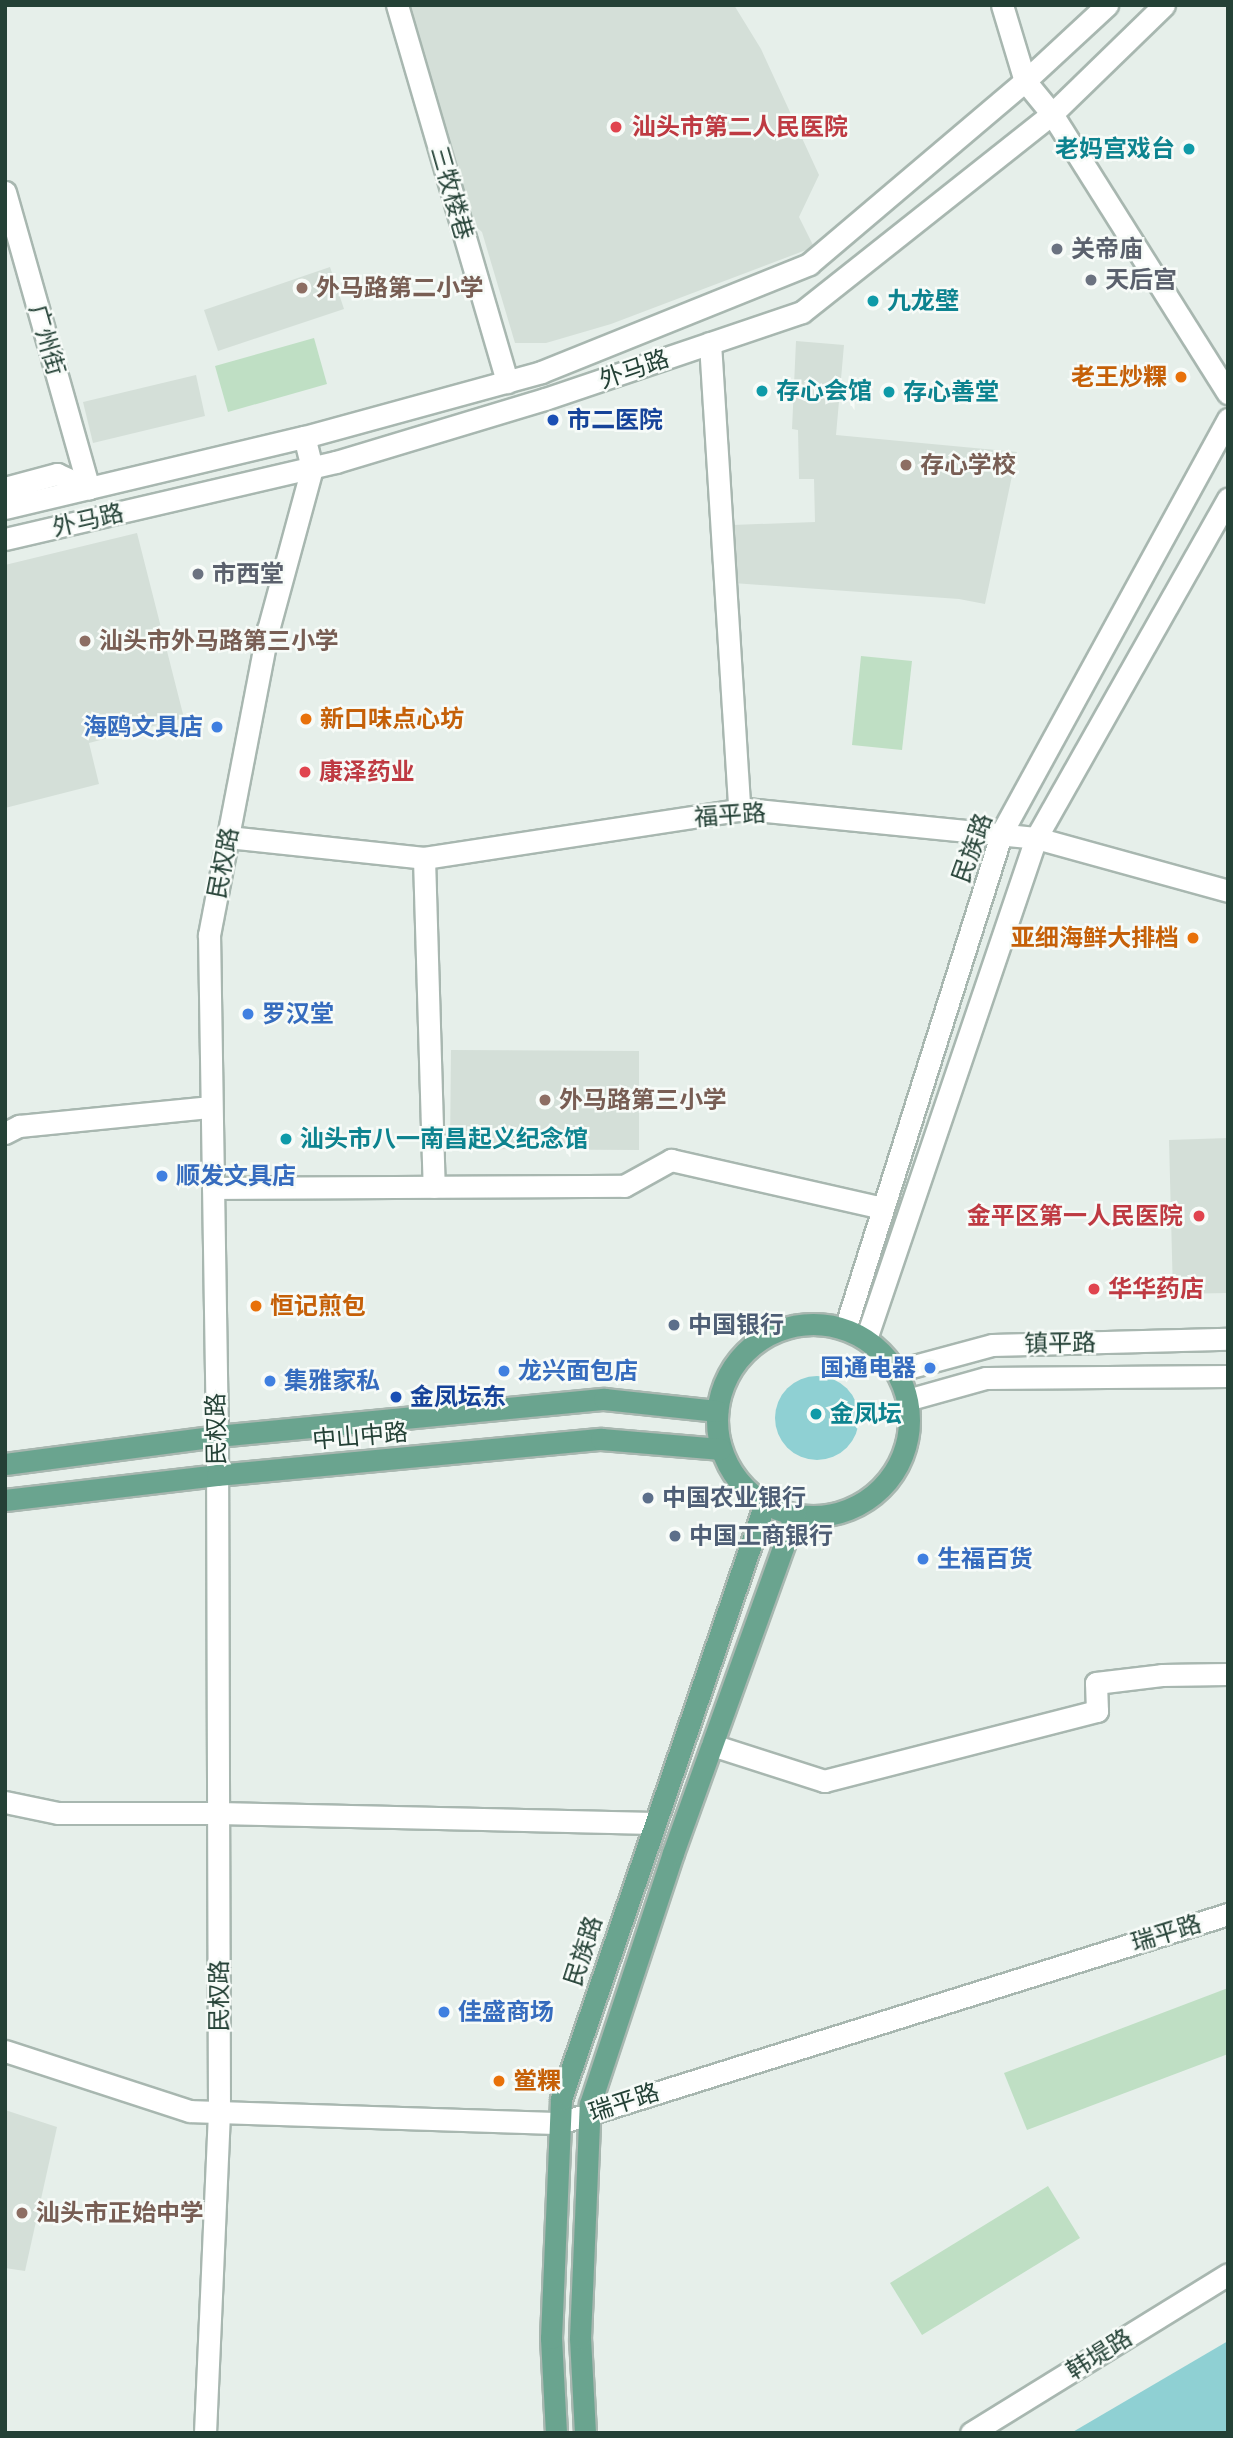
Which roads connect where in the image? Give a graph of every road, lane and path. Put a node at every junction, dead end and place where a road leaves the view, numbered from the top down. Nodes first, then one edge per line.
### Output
1 (397, 5) edge
2 (1002, 5) edge
3 (1107, 5) edge
4 (1164, 5) edge
5 (1025, 81) junction
6 (1052, 114) junction
7 (5, 192) edge
8 (710, 343) junction
9 (507, 382) junction
10 (1228, 393) edge
11 (1228, 419) edge
12 (304, 437) junction
13 (312, 468) junction
14 (5, 488) edge
15 (89, 488) junction
16 (1228, 498) edge
17 (5, 508) edge
18 (5, 539) edge
19 (738, 810) junction
20 (1002, 832) junction
21 (228, 837) junction
22 (1036, 838) junction
23 (424, 858) junction
24 (1228, 891) edge
25 (211, 1107) junction
26 (5, 1133) edge
27 (434, 1187) junction
28 (213, 1188) junction
29 (883, 1208) junction
30 (845, 1329) junction
31 (866, 1339) junction
32 (1228, 1339) edge
33 (896, 1371) junction
34 (1228, 1376) edge
35 (907, 1400) junction
36 (717, 1411) junction
37 (217, 1436) junction
38 (721, 1448) junction
39 (5, 1464) edge
40 (217, 1475) junction
41 (5, 1500) edge
42 (765, 1503) junction
43 (795, 1514) junction
44 (1228, 1674) edge
45 (712, 1745) junction
46 (5, 1802) edge
47 (218, 1813) junction
48 (654, 1823) junction
49 (1228, 1914) edge
50 (5, 2051) edge
51 (219, 2112) junction
52 (590, 2112) junction
53 (560, 2123) junction
54 (1228, 2274) edge
55 (205, 2433) edge
56 (556, 2433) edge
57 (585, 2433) edge
58 (971, 2433) edge

1 - 9 street, 三牧楼巷
2 - 5 street
3 - 5 street, 外马路
4 - 6 street, 外马路
5 - 6 street
5 - 9 street, 外马路
6 - 8 street, 外马路
6 - 10 street
7 - 15 street, 广州街
8 - 13 street, 外马路
8 - 19 street
9 - 12 street, 外马路
11 - 20 street, 民族路
12 - 13 street, 民权路
12 - 15 street, 外马路
13 - 18 street, 外马路
13 - 21 street, 民权路
14 - 15 street
15 - 17 street, 外马路
16 - 22 street
19 - 20 street, 福平路
19 - 23 street, 福平路
20 - 22 street, 福平路
20 - 29 street, 民族路
21 - 23 street, 福平路
21 - 25 street, 民权路
22 - 24 street, 福平路
22 - 31 street
23 - 27 street
25 - 26 street
25 - 28 street, 民权路
27 - 28 street
27 - 29 street
28 - 37 street, 民权路
29 - 30 street, 民族路
30 - 31 main road
30 - 36 main road
31 - 33 main road
32 - 33 street, 镇平路
33 - 35 main road
34 - 35 street, 镇平路
35 - 43 main road
36 - 37 main road, 中山中路
36 - 38 main road
37 - 39 main road, 中山中路
37 - 40 street, 民权路
38 - 40 main road, 中山中路
38 - 42 main road
40 - 41 main road, 中山中路
40 - 47 street, 民权路
42 - 43 main road
42 - 48 main road, 民族路
43 - 45 main road
44 - 45 street
45 - 52 main road
46 - 47 street
47 - 48 street
47 - 51 street, 民权路
48 - 53 main road, 民族路
49 - 52 street, 瑞平路
50 - 51 street, 瑞平路
51 - 53 street, 瑞平路
51 - 55 street, 民权路
52 - 53 street, 瑞平路
52 - 57 main road
53 - 56 main road, 民族路
54 - 58 street, 韩堤路

